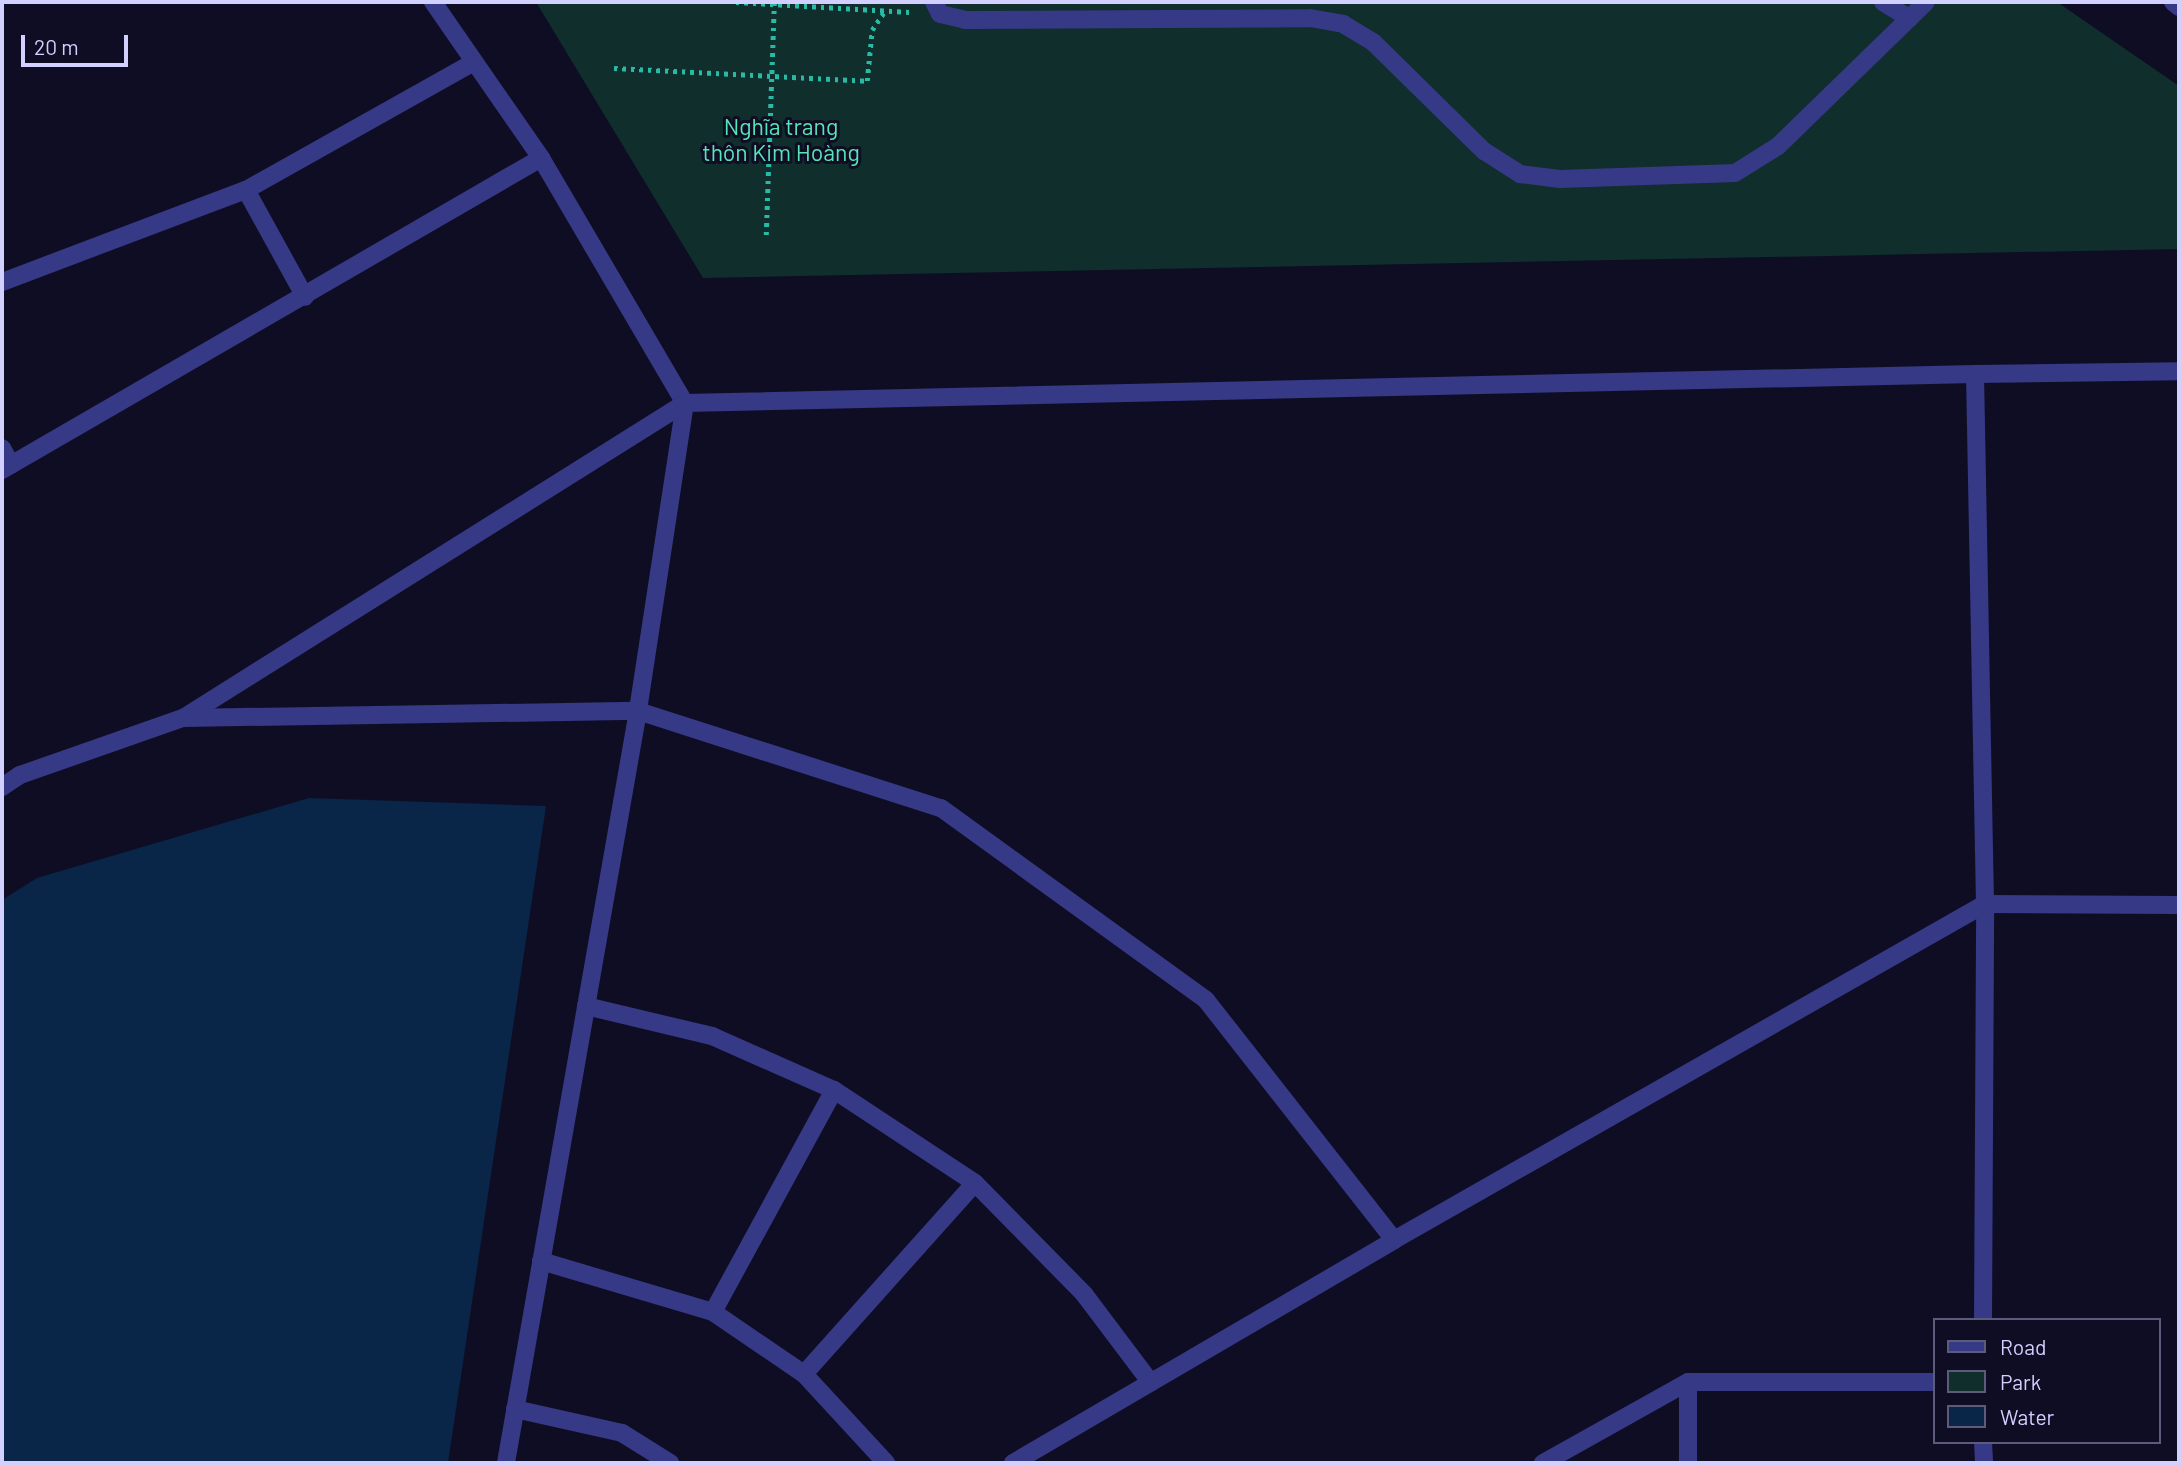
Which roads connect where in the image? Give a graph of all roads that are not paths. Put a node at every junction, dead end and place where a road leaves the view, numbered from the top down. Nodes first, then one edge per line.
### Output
1 (433, 2) edge
2 (1883, 2) edge
3 (1926, 2) edge
4 (2173, 2) edge
5 (937, 8) edge
6 (2179, 8) edge
7 (1283, 10) edge
8 (1909, 18) junction
9 (472, 63) junction
10 (541, 158) junction
11 (246, 190) junction
12 (2, 282) edge
13 (305, 297) junction
14 (2179, 371) edge
15 (1975, 374) junction
16 (685, 403) junction
17 (2, 447) edge
18 (6, 467) edge
19 (638, 711) junction
20 (183, 718) junction
21 (2, 788) edge
22 (1985, 904) junction
23 (2179, 905) edge
24 (586, 1006) junction
25 (834, 1090) junction
26 (975, 1183) junction
27 (1394, 1240) junction
28 (541, 1261) junction
29 (713, 1312) junction
30 (1983, 1318) edge
31 (804, 1374) junction
32 (1688, 1382) junction
33 (1932, 1382) edge
34 (1151, 1383) junction
35 (515, 1409) junction
36 (1983, 1444) edge
37 (506, 1463) edge
38 (670, 1463) edge
39 (886, 1463) edge
40 (1013, 1463) edge
41 (1544, 1463) edge
42 (1688, 1463) edge
43 (1984, 1463) edge

1 - 9 street
2 - 8 street
3 - 8 street
4 - 6 street
5 - 7 street
7 - 8 street
9 - 10 street
9 - 11 street
10 - 13 street
10 - 16 street
11 - 12 street
11 - 13 street
13 - 18 street
14 - 15 street
15 - 16 street
15 - 22 street
16 - 19 street
16 - 20 street
17 - 18 street
19 - 20 street
19 - 24 street
19 - 27 street
20 - 21 street
22 - 23 street
22 - 27 street
22 - 30 street
24 - 25 street
24 - 28 street
25 - 26 street
25 - 29 street
26 - 31 street
26 - 34 street
27 - 34 street
28 - 29 street
28 - 35 street
29 - 31 street
31 - 39 street
32 - 33 street
32 - 41 street
32 - 42 street
34 - 40 street
35 - 37 street
35 - 38 street
36 - 43 street

